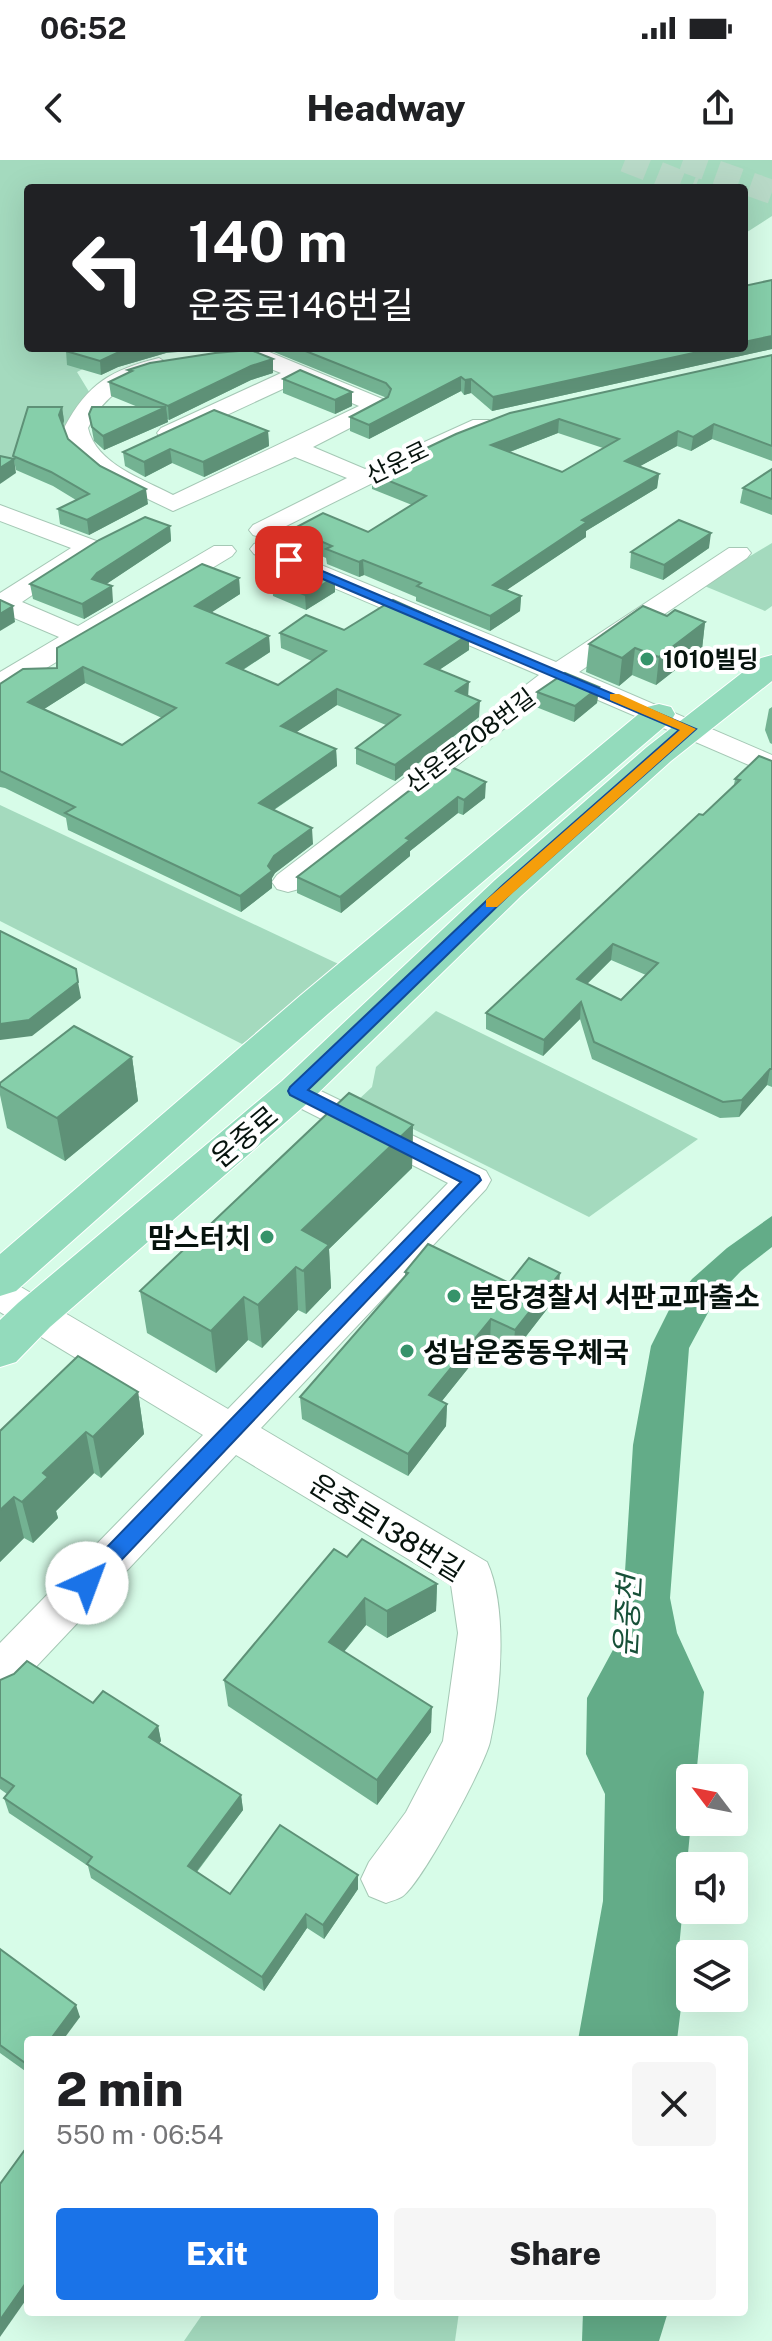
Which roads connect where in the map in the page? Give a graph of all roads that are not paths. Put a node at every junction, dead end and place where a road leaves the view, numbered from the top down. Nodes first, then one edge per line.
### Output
1 (299, 373) junction
2 (504, 418) edge
3 (294, 448) junction
4 (102, 464) junction
5 (365, 477) junction
6 (173, 504) junction
7 (0, 512) edge
8 (145, 518) edge
9 (117, 533) edge
10 (243, 537) junction
11 (90, 547) junction
12 (738, 553) dead end
13 (1, 604) edge
14 (772, 634) edge
15 (79, 636) junction
16 (772, 665) edge
17 (560, 674) junction
18 (0, 684) edge
19 (674, 722) junction
20 (772, 766) edge
21 (288, 882) dead end
22 (296, 1091) junction
23 (0, 1279) edge
24 (17, 1304) edge
25 (0, 1349) edge
26 (229, 1432) junction
27 (0, 1674) edge
28 (386, 1879) dead end

1 - 3 street
1 - 4 street
1 - 4 street
2 - 5 street, 산운로
3 - 5 street
3 - 6 street
4 - 6 street
5 - 10 street, 산운로
6 - 8 street
7 - 11 street
9 - 11 street
10 - 15 street, 산운로
10 - 17 street
11 - 13 street
12 - 17 street, 산운로208번길
13 - 15 street
14 - 19 main road, 운중로
15 - 18 street, 산운로
16 - 19 main road, 운중로
17 - 19 street
17 - 21 street, 산운로208번길
19 - 20 street
19 - 22 main road, 운중로
19 - 23 main road, 운중로
22 - 24 main road, 운중로
22 - 26 street
24 - 25 main road, 운중로
24 - 26 street, 운중로138번길
26 - 27 street
26 - 28 street, 운중로138번길

